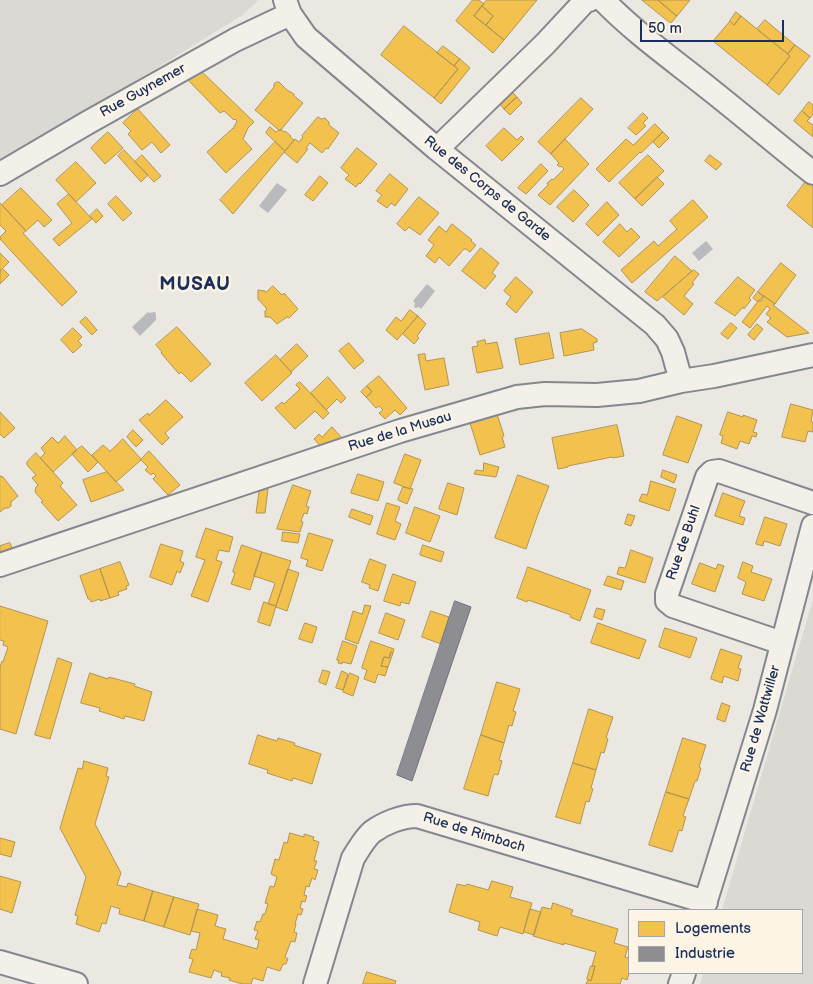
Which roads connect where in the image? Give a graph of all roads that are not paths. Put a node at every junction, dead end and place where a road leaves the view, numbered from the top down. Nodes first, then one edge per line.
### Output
1 (589, 0) edge
2 (603, 0) edge
3 (287, 7) edge
4 (437, 149) junction
5 (813, 173) edge
6 (0, 174) edge
7 (813, 355) edge
8 (681, 381) junction
9 (813, 503) edge
10 (813, 526) edge
11 (0, 565) edge
12 (782, 643) junction
13 (704, 906) edge
14 (0, 962) edge
15 (76, 984) edge
16 (315, 984) edge

1 - 4 street
2 - 5 street
3 - 4 street, Rue des Corps de Garde
3 - 6 street, Rue Guynemer
4 - 8 street, Rue des Corps de Garde
7 - 8 street, Rue de la Musau
8 - 11 street, Rue de la Musau
9 - 12 street, Rue de Buhl
10 - 12 street, Rue de Wattwiller
12 - 13 street, Rue de Wattwiller
13 - 16 street, Rue de Rimbach
14 - 15 street

